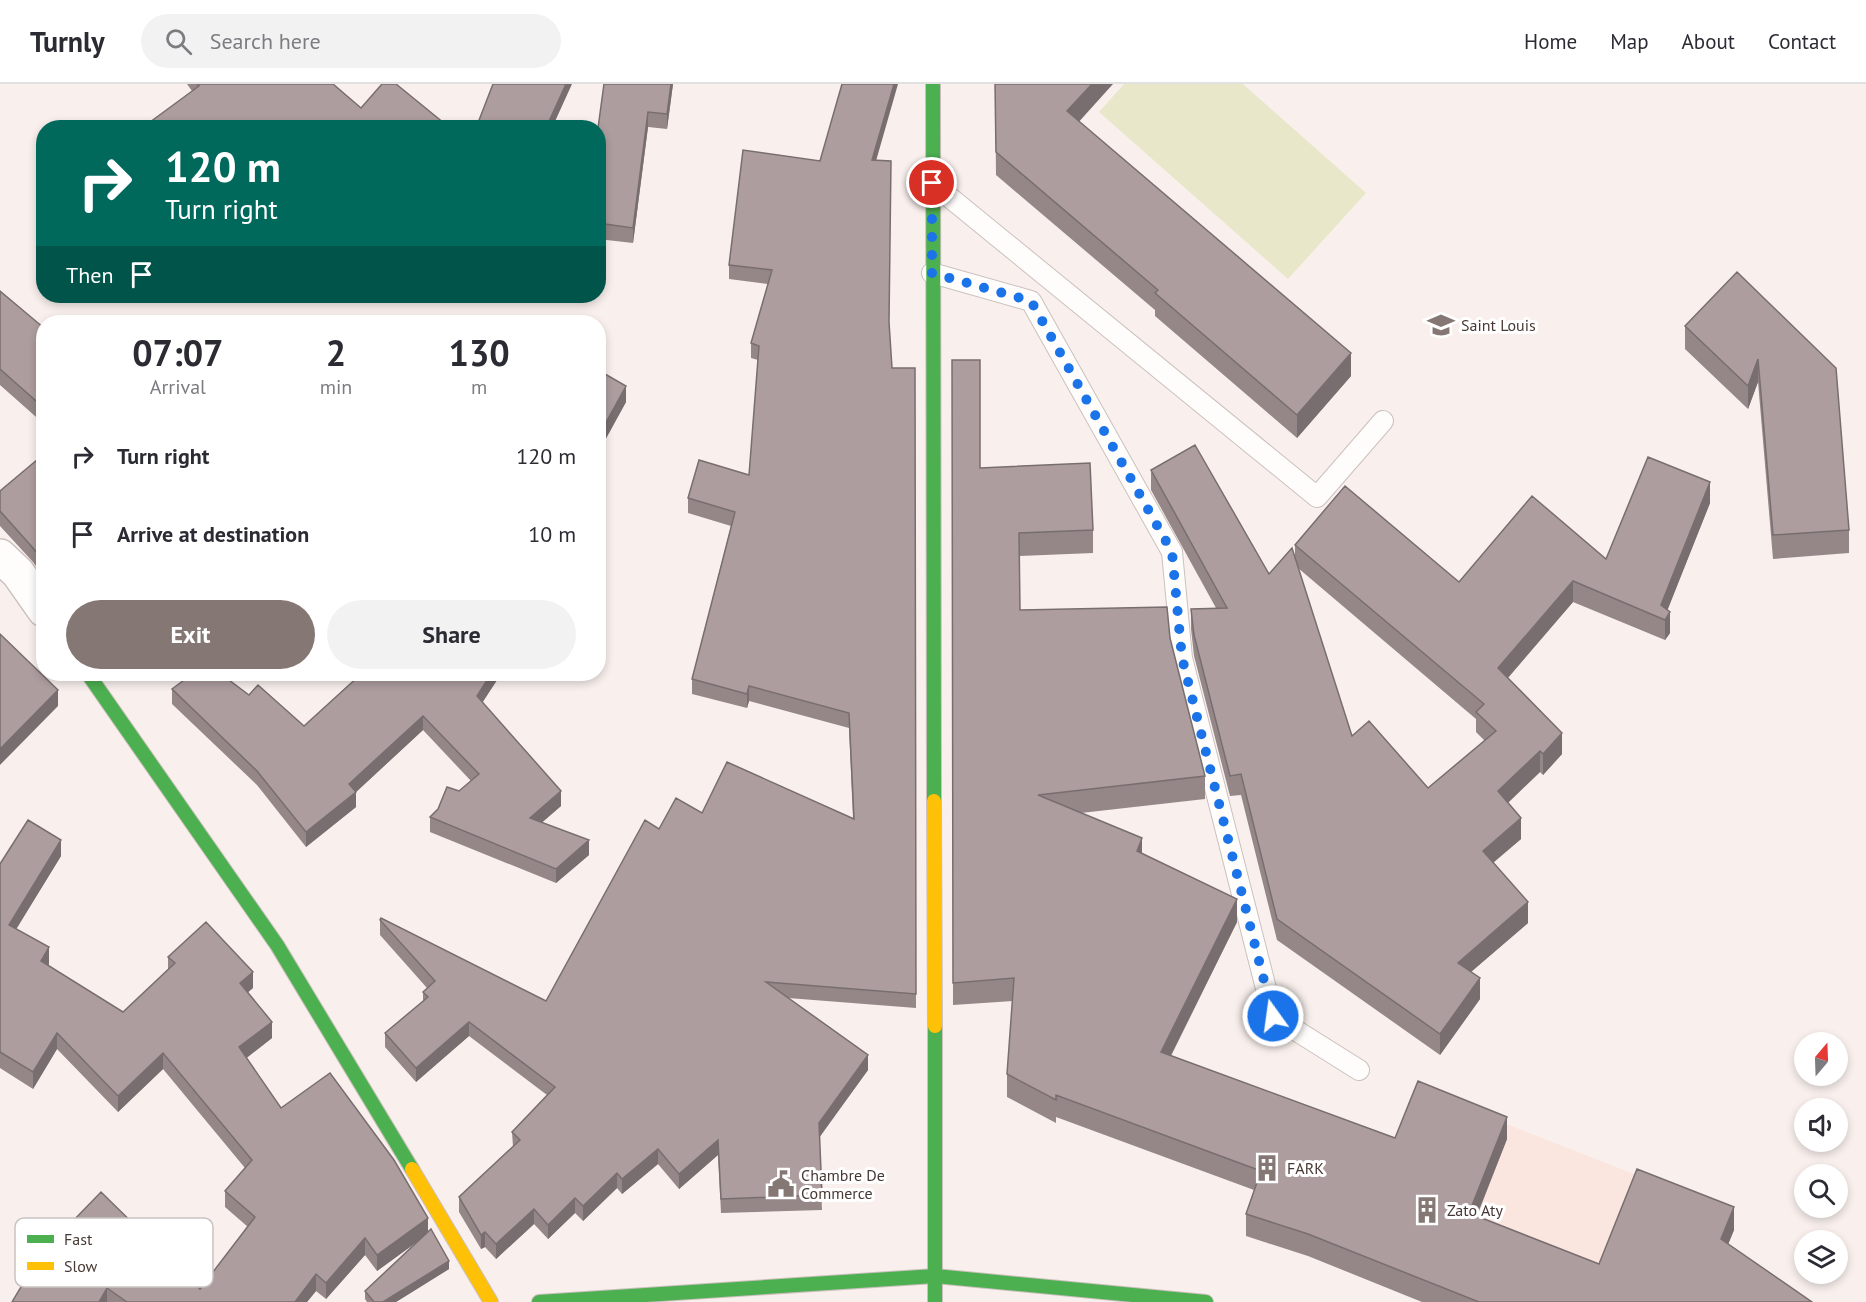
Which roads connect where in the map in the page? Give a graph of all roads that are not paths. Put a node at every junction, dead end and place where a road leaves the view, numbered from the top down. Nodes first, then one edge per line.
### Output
1 (933, 84) edge
2 (932, 183) junction
3 (932, 273) junction
4 (1383, 421) dead end
5 (0, 556) edge
6 (36, 599) edge
7 (93, 681) edge
8 (1359, 1070) dead end
9 (935, 1276) junction
10 (491, 1302) edge
11 (540, 1302) edge
12 (935, 1302) edge
13 (1206, 1302) edge

1 - 2 street
2 - 3 street
2 - 4 lane
3 - 8 lane
3 - 9 street
5 - 6 street
7 - 10 street
9 - 11 street
9 - 12 street
9 - 13 street

